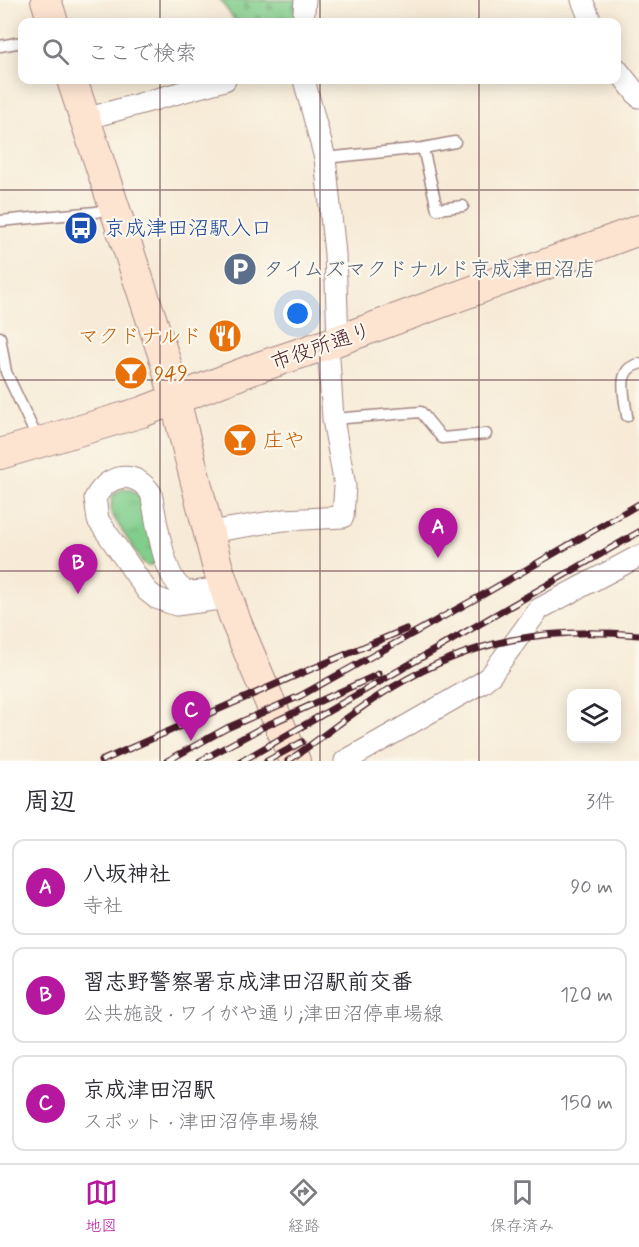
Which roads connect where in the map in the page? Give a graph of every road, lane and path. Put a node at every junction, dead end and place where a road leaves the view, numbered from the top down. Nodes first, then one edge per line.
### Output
1 (46, 0) edge
2 (305, 0) edge
3 (582, 0) edge
4 (53, 18) edge
5 (303, 18) edge
6 (589, 18) edge
7 (18, 43) edge
8 (0, 46) edge
9 (621, 74) edge
10 (73, 84) edge
11 (211, 84) edge
12 (305, 84) edge
13 (639, 97) edge
14 (85, 119) junction
15 (455, 142) dead end
16 (423, 148) junction
17 (325, 158) junction
18 (463, 206) dead end
19 (114, 207) junction
20 (0, 221) edge
21 (639, 230) edge
22 (0, 337) edge
23 (333, 342) junction
24 (639, 364) edge
25 (176, 399) junction
26 (627, 416) dead end
27 (333, 419) junction
28 (486, 434) dead end
29 (40, 444) junction
30 (0, 454) edge
31 (209, 532) junction
32 (639, 556) edge
33 (167, 568) junction
34 (140, 581) junction
35 (226, 592) junction
36 (295, 761) edge
37 (345, 761) edge

1 - 4 main road
2 - 5 street
3 - 6 street
7 - 8 lane
9 - 13 street
10 - 14 main road
11 - 14 street
12 - 17 street
14 - 19 main road
15 - 16 lane
16 - 17 lane
16 - 18 lane
17 - 23 street
19 - 20 lane
19 - 25 main road
21 - 23 main road, 市役所通り
22 - 29 lane
23 - 25 main road, 市役所通り
23 - 27 street
24 - 26 lane
25 - 29 main road, 市役所通り
25 - 31 main road
27 - 28 lane
27 - 31 street
29 - 30 main road, 市役所通り
31 - 35 main road
32 - 37 street
33 - 34 street
33 - 34 street
33 - 35 street
34 - 35 street
35 - 36 main road

